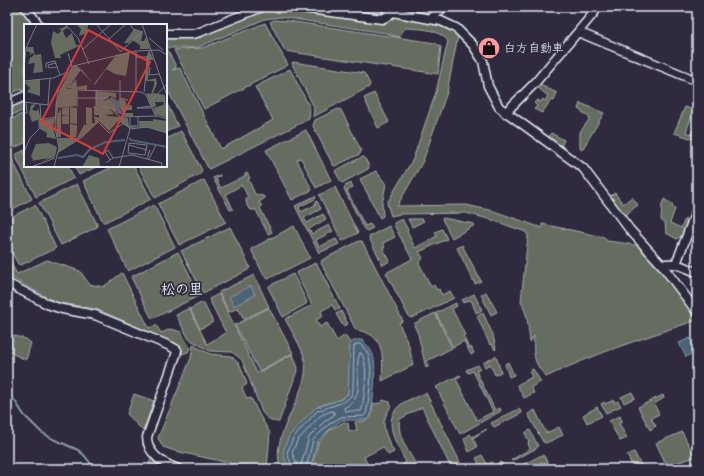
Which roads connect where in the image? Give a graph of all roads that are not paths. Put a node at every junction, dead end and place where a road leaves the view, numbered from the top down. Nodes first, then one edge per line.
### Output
1 (25, 7) edge
2 (262, 7) edge
3 (295, 7) edge
4 (384, 7) edge
5 (443, 7) edge
6 (598, 7) edge
7 (393, 12) junction
8 (431, 18) junction
9 (38, 24) edge
10 (578, 32) junction
11 (167, 34) edge
12 (697, 81) edge
13 (24, 96) edge
14 (7, 104) edge
15 (505, 113) junction
16 (697, 211) edge
17 (676, 264) junction
18 (662, 265) junction
19 (697, 272) edge
20 (7, 283) edge
21 (697, 312) edge
22 (178, 469) edge

1 - 9 street
2 - 11 street
3 - 7 street
4 - 7 street
5 - 8 street
6 - 10 street
7 - 8 street
8 - 15 street
10 - 12 street
10 - 15 street
13 - 14 street
15 - 18 street
16 - 17 street
17 - 18 street
17 - 19 street
18 - 21 street
20 - 22 street

